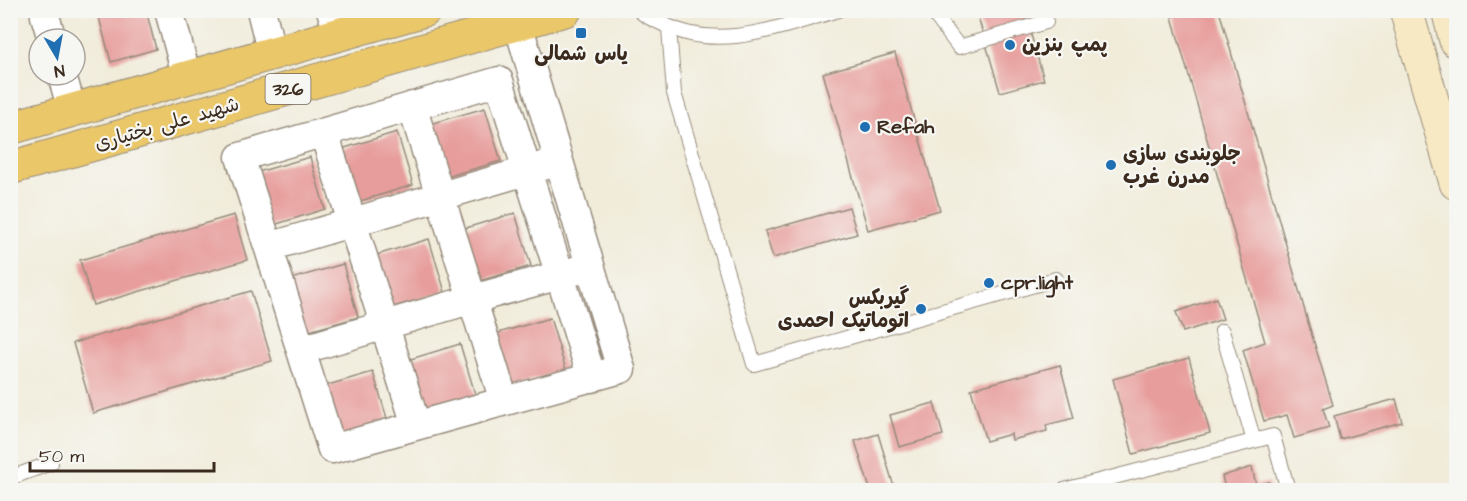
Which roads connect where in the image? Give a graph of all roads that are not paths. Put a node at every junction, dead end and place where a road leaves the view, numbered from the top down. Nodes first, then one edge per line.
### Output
1 (169, 10) edge
2 (261, 10) edge
3 (425, 10) edge
4 (565, 10) edge
5 (639, 10) edge
6 (838, 10) edge
7 (931, 10) edge
8 (1044, 10) edge
9 (1406, 10) edge
10 (1448, 10) edge
11 (335, 23) edge
12 (518, 24) junction
13 (669, 28) junction
14 (1456, 41) edge
15 (273, 54) junction
16 (187, 78) junction
17 (65, 87) edge
18 (412, 106) junction
19 (72, 110) junction
20 (10, 128) edge
21 (324, 133) junction
22 (12, 161) edge
23 (560, 161) junction
24 (528, 170) junction
25 (1456, 183) edge
26 (440, 195) junction
27 (352, 222) junction
28 (269, 247) junction
29 (590, 267) junction
30 (560, 275) junction
31 (1056, 279) dead end
32 (473, 298) junction
33 (385, 325) junction
34 (1222, 331) dead end
35 (301, 350) junction
36 (592, 378) junction
37 (504, 401) junction
38 (416, 425) junction
39 (1254, 441) junction
40 (51, 463) dead end
41 (10, 478) edge
42 (1064, 490) edge
43 (1288, 490) edge

1 - 16 street
2 - 15 street
3 - 11 main road, شهید علی بختیاری / 326
4 - 12 main road, شهید علی بختیاری / 326
5 - 13 lane
6 - 13 lane
7 - 8 lane
9 - 25 main road
10 - 14 main road
11 - 15 main road, شهید علی بختیاری / 326
12 - 22 main road, شهید علی بختیاری / 326
12 - 23 street
13 - 31 lane
15 - 16 main road, شهید علی بختیاری / 326
16 - 19 main road, شهید علی بختیاری / 326
17 - 19 street
18 - 21 street
18 - 24 street
18 - 26 street
19 - 20 main road, شهید علی بختیاری / 326
21 - 27 street
21 - 28 street
23 - 24 street
23 - 29 street
24 - 26 street
24 - 30 street
26 - 27 street
26 - 32 street
27 - 28 street
27 - 33 street
28 - 35 street
29 - 30 street
29 - 36 street
30 - 32 street
30 - 36 street
32 - 33 street
32 - 37 street
33 - 35 street
33 - 38 street
34 - 39 lane
35 - 38 street
36 - 37 street
37 - 38 street
39 - 42 lane
39 - 43 lane
40 - 41 lane

